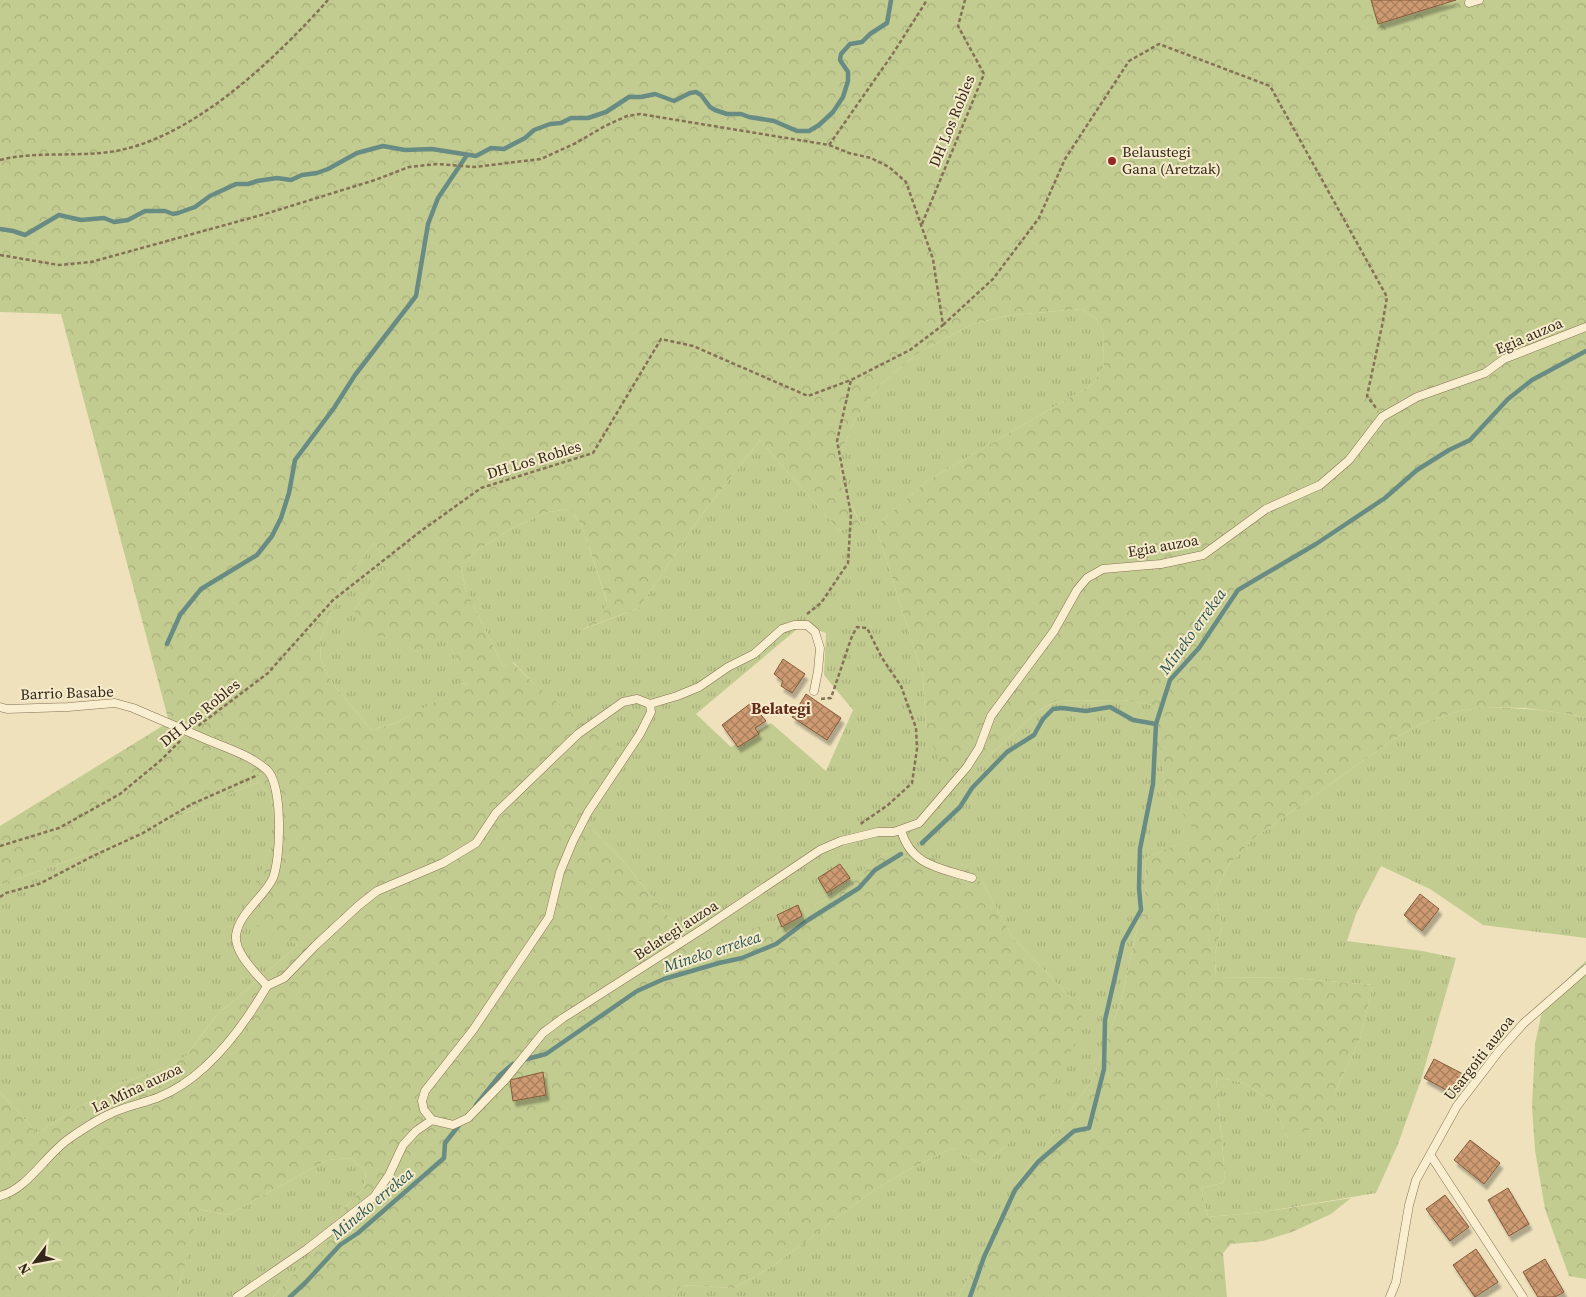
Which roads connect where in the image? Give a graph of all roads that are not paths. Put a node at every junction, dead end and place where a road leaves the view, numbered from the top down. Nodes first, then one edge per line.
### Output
1 (1479, 0) edge
2 (1469, 3) dead end
3 (1586, 327) edge
4 (814, 691) road end
5 (650, 704) junction
6 (0, 707) edge
7 (901, 830) junction
8 (841, 842) joint
9 (972, 878) dead end
10 (1586, 969) edge
11 (266, 986) junction
12 (432, 1120) junction
13 (1431, 1156) junction
14 (0, 1196) edge
15 (237, 1297) edge
16 (1390, 1297) edge
17 (1524, 1297) edge

1 - 2 lane
3 - 7 lane, Egia auzoa
4 - 5 lane
5 - 11 lane
5 - 12 lane
6 - 11 lane, Barrio Basabe
7 - 8 lane, Egia auzoa
7 - 9 lane
8 - 12 lane, Belategi auzoa
10 - 13 lane, Usargoiti auzoa
11 - 14 lane, La Mina auzoa
12 - 15 lane
13 - 16 lane, Usargoiti auzoa
13 - 17 lane

